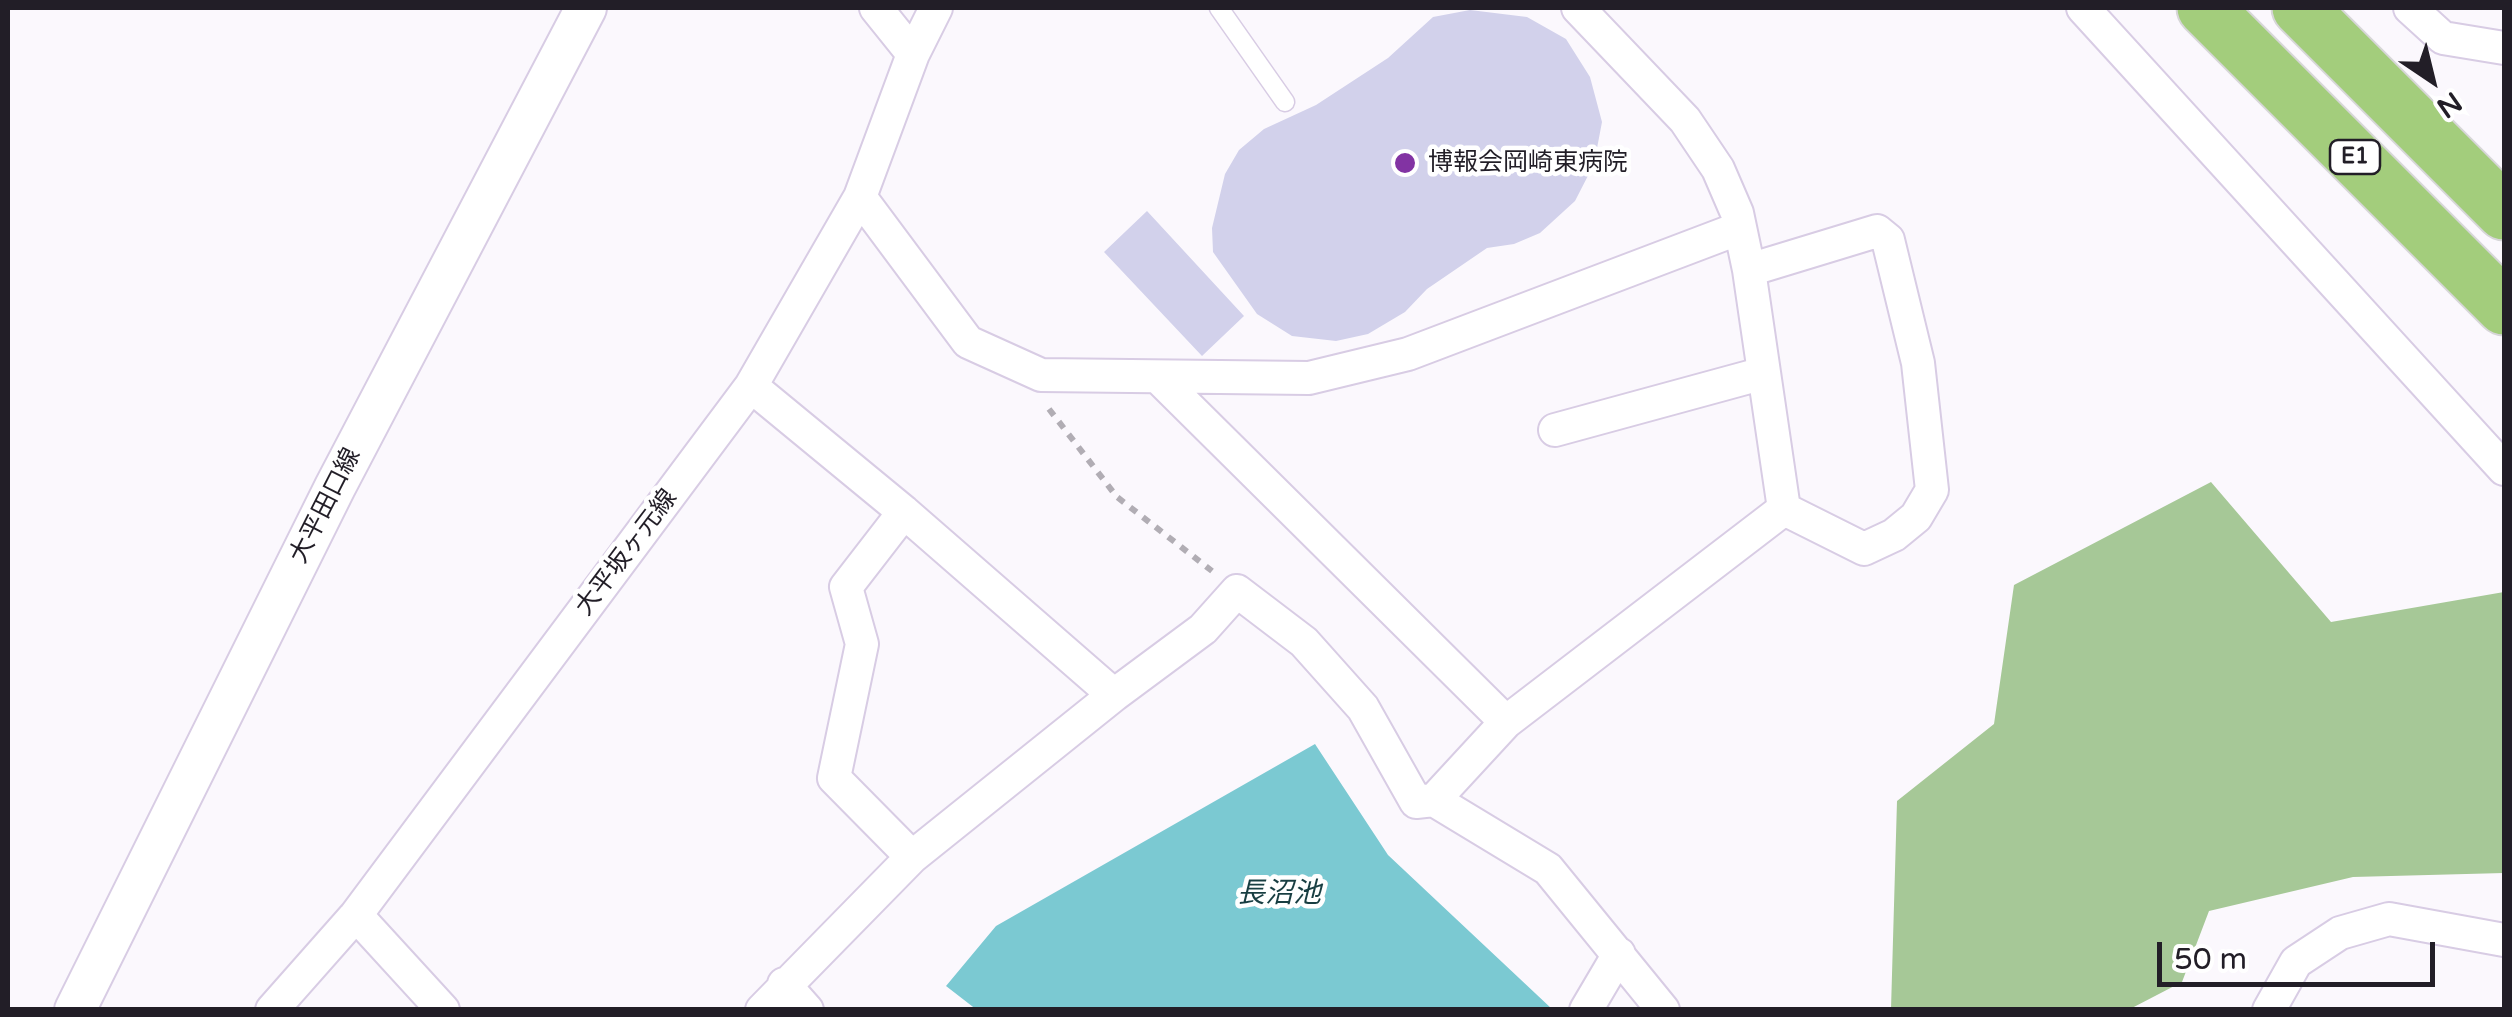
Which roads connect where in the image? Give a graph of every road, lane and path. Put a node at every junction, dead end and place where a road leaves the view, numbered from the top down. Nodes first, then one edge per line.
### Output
1 (586, 8) edge
2 (876, 8) edge
3 (936, 8) edge
4 (1219, 8) edge
5 (1578, 8) edge
6 (2083, 8) edge
7 (2205, 8) edge
8 (2300, 8) edge
9 (2410, 8) edge
10 (2504, 48) edge
11 (913, 54) junction
12 (1284, 102) dead end
13 (860, 196) junction
14 (2504, 212) edge
15 (1740, 228) junction
16 (1749, 270) junction
17 (2504, 307) edge
18 (1764, 373) junction
19 (1042, 375) junction
20 (1160, 379) junction
21 (751, 386) junction
22 (1555, 430) dead end
23 (2499, 454) edge
24 (1784, 509) junction
25 (904, 512) junction
26 (1237, 590) junction
27 (1114, 695) junction
28 (1506, 722) junction
29 (1434, 800) junction
30 (912, 858) junction
31 (356, 914) junction
32 (2504, 940) edge
33 (1619, 954) junction
34 (784, 984) junction
35 (75, 1010) edge
36 (272, 1010) edge
37 (442, 1010) edge
38 (762, 1010) edge
39 (807, 1010) edge
40 (1586, 1010) edge
41 (1662, 1010) edge
42 (2268, 1010) edge

1 - 35 street, 大平田口線
2 - 11 street
3 - 11 street, 大平坂ヶ元線
4 - 12 lane
5 - 15 street
6 - 23 street
7 - 17 highway, E1
8 - 14 highway, E1
9 - 10 street
11 - 13 street, 大平坂ヶ元線
13 - 19 street
13 - 21 street, 大平坂ヶ元線
15 - 16 street
15 - 20 street
16 - 18 street
16 - 24 street
18 - 22 street
18 - 24 street
19 - 20 street
19 - 26 path
20 - 28 street
21 - 25 street
21 - 31 street, 大平坂ヶ元線
24 - 28 street
25 - 27 street
25 - 30 street
26 - 27 street
26 - 29 street
27 - 30 street
28 - 29 street
29 - 33 street
30 - 34 street
31 - 36 street, 大平坂ヶ元線
31 - 37 street
32 - 42 street
33 - 40 street
33 - 41 street
34 - 38 street
34 - 39 street

